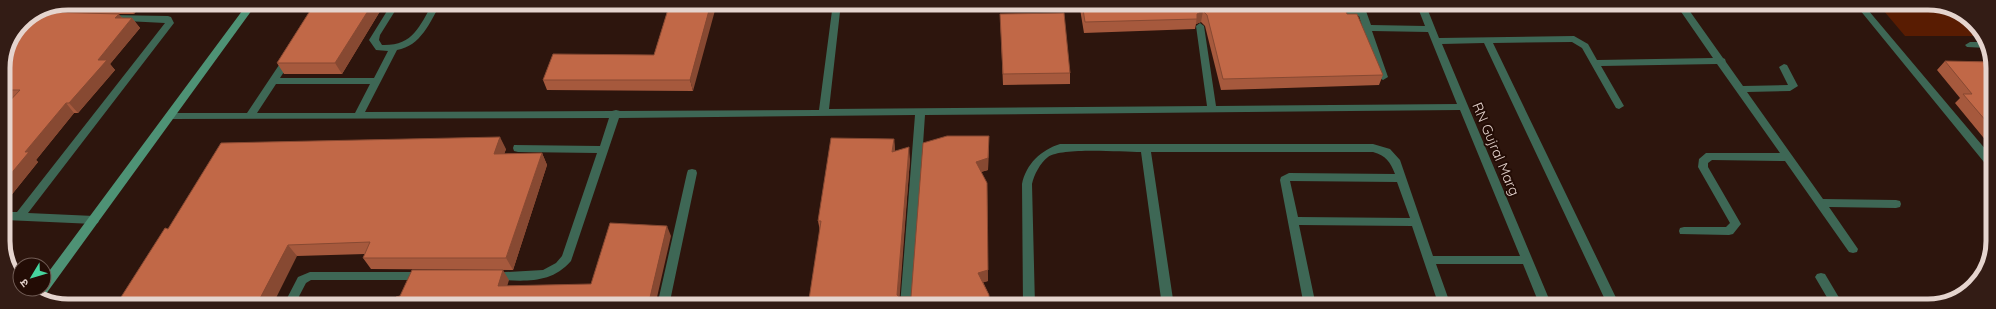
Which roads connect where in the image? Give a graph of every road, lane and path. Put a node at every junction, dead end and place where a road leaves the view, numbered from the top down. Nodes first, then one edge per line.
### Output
1 (248, 10) edge
2 (392, 10) edge
3 (433, 10) edge
4 (836, 10) edge
5 (1362, 10) edge
6 (1423, 10) edge
7 (1684, 10) edge
8 (1864, 10) edge
9 (1324, 13) edge
10 (1363, 13) junction
11 (102, 18) edge
12 (1200, 26) edge
13 (1368, 28) junction
14 (1431, 29) junction
15 (1436, 41) junction
16 (1487, 41) junction
17 (1970, 45) dead end
18 (1981, 45) edge
19 (294, 48) edge
20 (393, 50) junction
21 (1722, 61) junction
22 (1595, 63) junction
23 (1784, 67) dead end
24 (1383, 77) edge
25 (273, 81) junction
26 (377, 81) junction
27 (1740, 89) junction
28 (1619, 106) dead end
29 (1463, 107) junction
30 (1212, 109) junction
31 (920, 111) junction
32 (824, 112) junction
33 (616, 113) junction
34 (170, 116) junction
35 (250, 116) junction
36 (358, 116) junction
37 (518, 148) dead end
38 (1145, 148) junction
39 (604, 150) junction
40 (1788, 157) junction
41 (1986, 157) edge
42 (692, 172) dead end
43 (1400, 178) junction
44 (1820, 203) junction
45 (1896, 204) dead end
46 (10, 216) edge
47 (20, 216) junction
48 (94, 220) junction
49 (1292, 221) junction
50 (1416, 222) junction
51 (666, 230) edge
52 (680, 231) junction
53 (1684, 231) dead end
54 (1853, 249) dead end
55 (1429, 260) junction
56 (1526, 260) junction
57 (52, 276) edge
58 (414, 276) junction
59 (430, 276) edge
60 (484, 276) edge
61 (1821, 277) dead end
62 (408, 288) edge
63 (292, 299) edge
64 (665, 299) edge
65 (907, 299) edge
66 (1029, 299) edge
67 (1167, 299) edge
68 (1309, 299) edge
69 (1443, 299) edge
70 (1543, 299) edge
71 (1611, 299) edge
72 (1834, 299) edge

1 - 34 street
2 - 20 street
3 - 20 street
4 - 32 street
5 - 10 street
6 - 14 street, RN Gujral Marg
7 - 21 street
8 - 41 street
9 - 10 street
10 - 13 street
11 - 47 street
12 - 30 street
13 - 14 street
13 - 24 street
14 - 15 street, RN Gujral Marg
15 - 16 street
15 - 29 street, RN Gujral Marg
16 - 22 street
16 - 71 street
17 - 18 street
19 - 25 street
20 - 26 street
21 - 22 street
21 - 27 street
22 - 28 street
23 - 27 street
25 - 26 street
25 - 35 street
26 - 36 street
27 - 40 street
29 - 30 street
29 - 56 street, RN Gujral Marg
30 - 31 street
31 - 32 street
31 - 65 street
32 - 33 street
33 - 36 street
33 - 39 street
34 - 35 street
34 - 48 street
35 - 36 street
37 - 39 street
38 - 43 street
38 - 66 street
38 - 67 street
39 - 60 street
40 - 44 street
40 - 53 street
42 - 52 street
43 - 49 street
43 - 50 street
44 - 45 street
44 - 54 street
46 - 47 street
47 - 48 street
48 - 57 street
49 - 50 street
49 - 68 street
50 - 55 street
51 - 52 street
52 - 64 street
55 - 56 street
55 - 69 street
56 - 70 street, RN Gujral Marg
58 - 59 street
58 - 62 street
58 - 63 street
61 - 72 street

